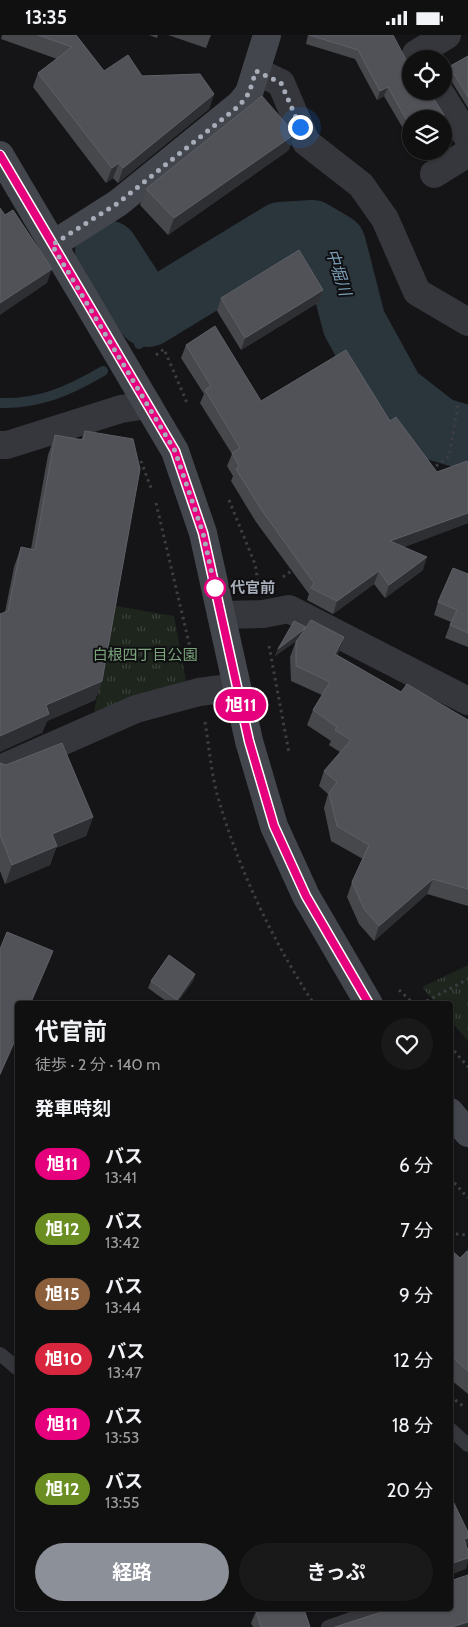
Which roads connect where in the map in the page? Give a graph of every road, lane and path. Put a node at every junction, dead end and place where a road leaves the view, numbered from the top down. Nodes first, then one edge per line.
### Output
1 (267, 35) edge
2 (447, 35) edge
3 (423, 50) edge
4 (256, 71) junction
5 (445, 100) edge
6 (468, 138) edge
7 (468, 153) edge
8 (0, 155) edge
9 (434, 174) dead end
10 (63, 237) junction
11 (468, 322) edge
12 (131, 375) junction
13 (148, 405) junction
14 (458, 405) dead end
15 (190, 411) dead end
16 (0, 445) edge
17 (426, 473) edge
18 (227, 496) dead end
19 (299, 565) edge
20 (261, 603) junction
21 (220, 615) junction
22 (237, 687) junction
23 (468, 701) edge
24 (291, 762) dead end
25 (0, 769) edge
26 (468, 979) edge
27 (398, 989) dead end
28 (367, 1001) edge
29 (409, 1001) edge
30 (427, 1001) edge
31 (453, 1050) edge
32 (468, 1067) edge
33 (453, 1116) edge
34 (468, 1133) edge
35 (453, 1181) edge
36 (468, 1198) edge
37 (453, 1233) edge
38 (468, 1235) edge
39 (0, 1354) edge
40 (15, 1366) edge
41 (453, 1398) edge
42 (468, 1410) edge
43 (453, 1432) edge
44 (468, 1445) edge
45 (373, 1611) edge
46 (328, 1627) edge

1 - 4 street
2 - 3 street
4 - 10 street
4 - 11 street
5 - 6 street
7 - 9 street
8 - 10 street
10 - 12 street
12 - 13 street
12 - 15 path
13 - 16 street
13 - 21 street
14 - 17 path
18 - 20 path
19 - 20 path
20 - 21 street
20 - 23 street
20 - 24 path
21 - 22 street
22 - 25 street
22 - 28 street
26 - 30 path
27 - 29 path
31 - 32 path
33 - 34 street
35 - 36 path
37 - 38 path
39 - 40 lane
41 - 42 path
43 - 44 lane
45 - 46 lane

